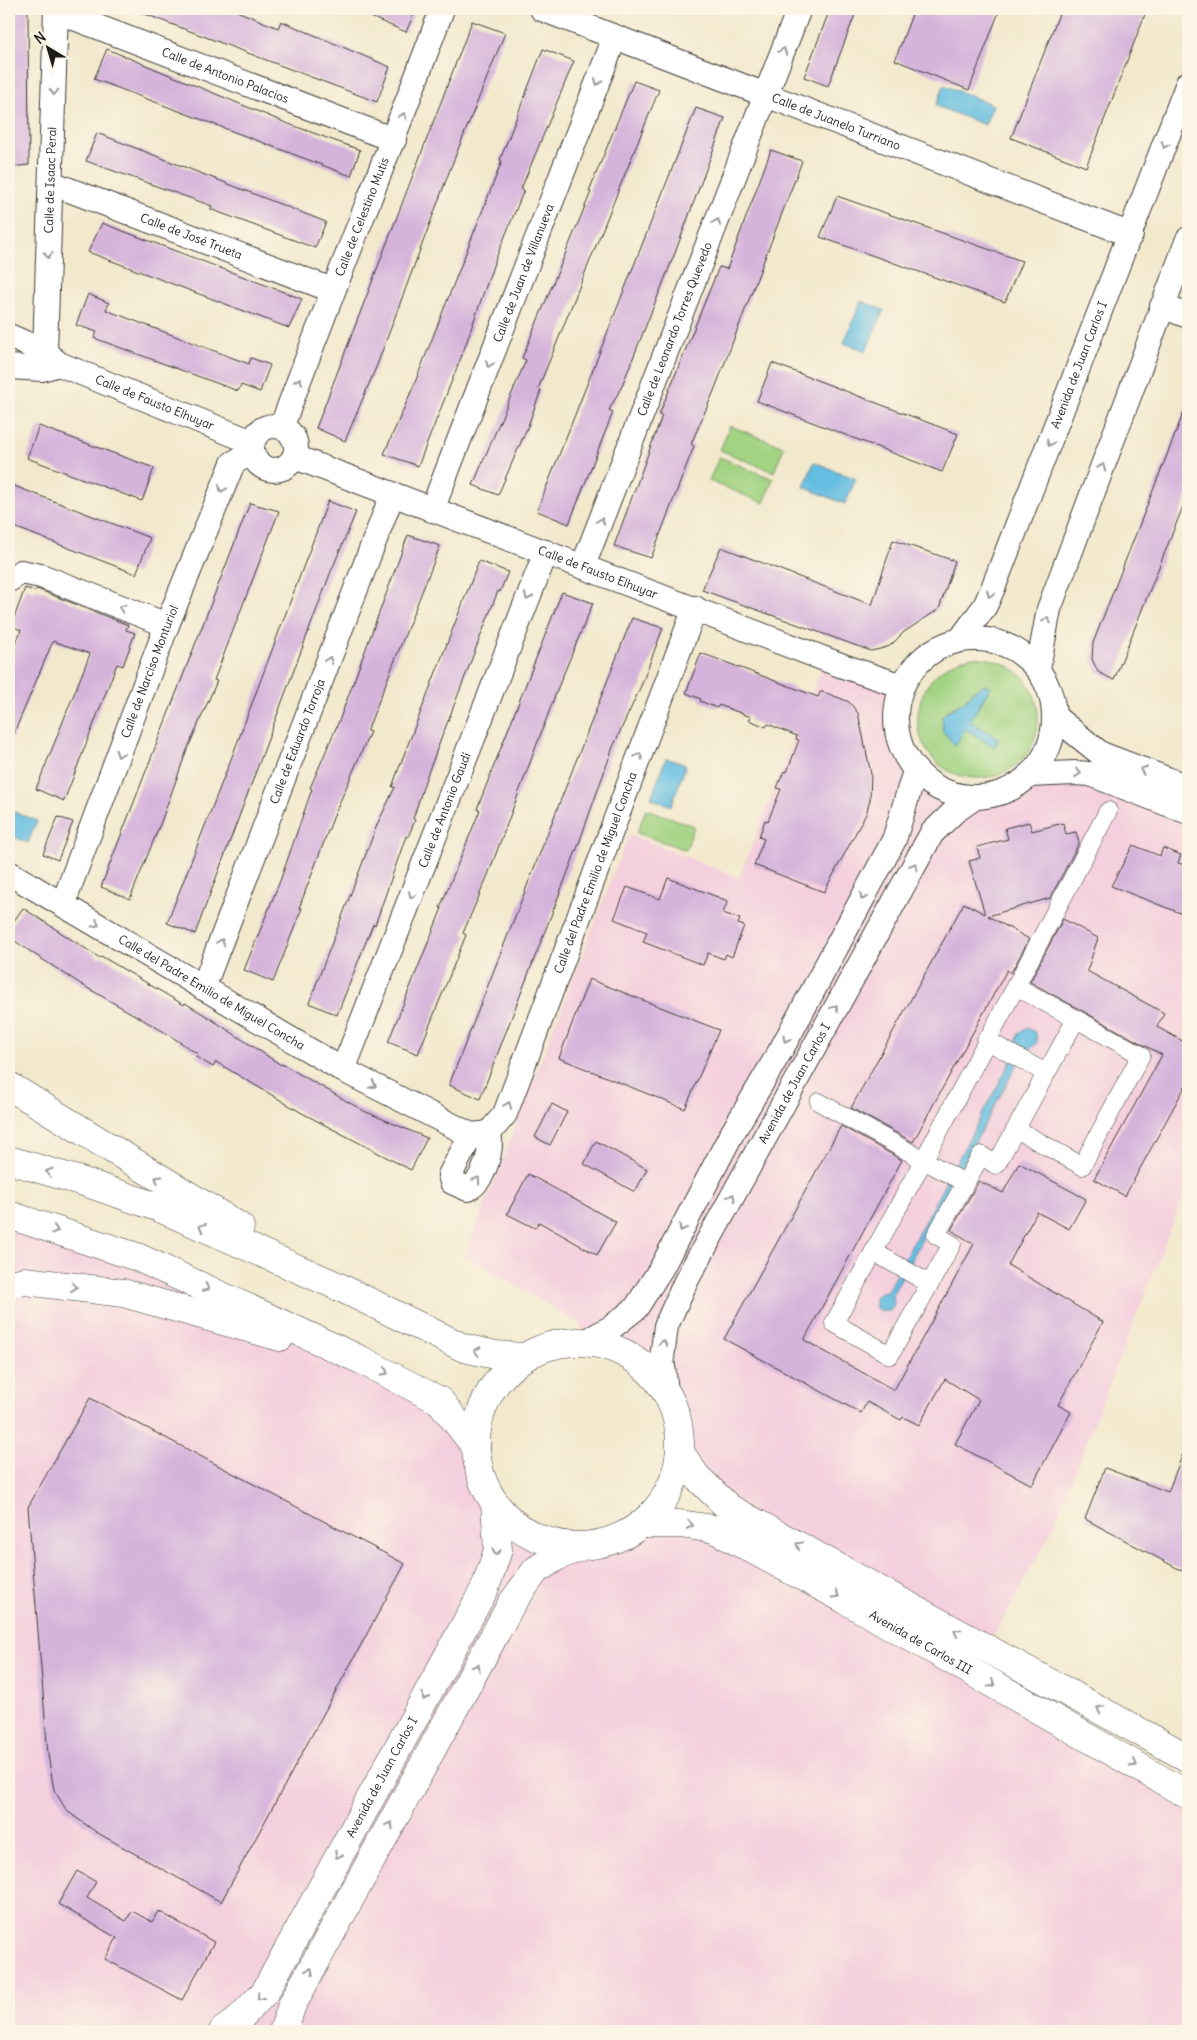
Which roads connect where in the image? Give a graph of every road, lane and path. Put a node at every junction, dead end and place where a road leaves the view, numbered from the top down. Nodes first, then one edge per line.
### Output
1 (442, 9) edge
2 (542, 9) edge
3 (799, 9) edge
4 (56, 10) edge
5 (615, 37) junction
6 (1188, 82) edge
7 (766, 93) junction
8 (394, 140) junction
9 (51, 183) junction
10 (1131, 235) junction
11 (1188, 239) edge
12 (332, 290) junction
13 (1162, 306) junction
14 (1188, 316) edge
15 (9, 336) edge
16 (52, 358) junction
17 (9, 367) edge
18 (282, 426) junction
19 (252, 447) junction
20 (295, 457) junction
21 (392, 495) junction
22 (432, 510) junction
23 (546, 552) junction
24 (583, 566) junction
25 (9, 580) edge
26 (695, 608) junction
27 (167, 625) junction
28 (960, 640) junction
29 (1038, 668) junction
30 (902, 686) junction
31 (1055, 717) junction
32 (915, 771) junction
33 (1030, 775) junction
34 (1188, 787) edge
35 (974, 798) junction
36 (1108, 811) dead end
37 (1188, 812) edge
38 (9, 873) edge
39 (63, 904) junction
40 (1015, 986) junction
41 (203, 988) junction
42 (1076, 1019) junction
43 (986, 1040) junction
44 (343, 1070) junction
45 (1046, 1073) junction
46 (9, 1086) edge
47 (819, 1102) dead end
48 (1016, 1128) junction
49 (9, 1160) edge
50 (924, 1160) junction
51 (957, 1178) junction
52 (9, 1215) edge
53 (874, 1252) junction
54 (9, 1284) edge
55 (930, 1284) junction
56 (335, 1285) junction
57 (585, 1342) junction
58 (525, 1357) junction
59 (361, 1360) junction
60 (666, 1392) junction
61 (476, 1447) junction
62 (680, 1452) junction
63 (495, 1503) junction
64 (642, 1524) junction
65 (582, 1546) junction
66 (1188, 1758) edge
67 (1188, 1795) edge
68 (223, 2031) edge
69 (283, 2031) edge

8 -> 1 street, Calle de Celestino Mutis
2 - 5 street, Calle de Juanelo Turriano
7 -> 3 street, Calle de Leonardo Torres Quevedo
4 - 8 street, Calle de Antonio Palacios
4 -> 9 street, Calle de Isaac Peral
5 - 7 street, Calle de Juanelo Turriano
5 -> 22 street, Calle de Juan de Villanueva
6 -> 10 street, Avenida de Juan Carlos I
7 - 10 street, Calle de Juanelo Turriano
24 -> 7 street, Calle de Leonardo Torres Quevedo
8 - 12 street, Calle de Celestino Mutis
9 - 12 street, Calle de José Trueta
9 -> 16 street, Calle de Isaac Peral
10 -> 28 street, Avenida de Juan Carlos I
11 - 13 street
18 -> 12 street, Calle de Celestino Mutis
13 - 14 street
29 -> 13 street
15 - 16 street, Calle de Fausto Elhuyar
16 - 17 street
16 - 19 street, Calle de Fausto Elhuyar
18 - 19 street
18 - 20 street
19 - 20 street
19 -> 27 street, Calle de Narciso Monturiol
20 - 21 street, Calle de Fausto Elhuyar
21 - 22 street, Calle de Fausto Elhuyar
41 -> 21 street, Calle de Eduardo Torroja
22 - 23 street, Calle de Fausto Elhuyar
23 - 24 street, Calle de Fausto Elhuyar
23 -> 44 street, Calle de Antonio Gaudí
24 - 26 street, Calle de Fausto Elhuyar
27 -> 25 street
26 - 30 street, Calle de Fausto Elhuyar
44 -> 26 street, Calle del Padre Emilio de Miguel Concha
27 -> 39 street, Calle de Narciso Monturiol
28 - 29 street
28 - 30 street
29 - 31 street
30 - 32 street
31 - 33 street
34 -> 31 street
32 - 35 street
32 -> 57 street
33 - 35 street
33 -> 37 street
60 -> 35 street, Avenida de Juan Carlos I
36 - 40 street
38 - 39 street, Calle del Padre Emilio de Miguel Concha
39 -> 41 street, Calle del Padre Emilio de Miguel Concha
40 - 42 street
40 - 43 street
41 - 44 street, Calle del Padre Emilio de Miguel Concha
42 - 45 street
42 - 48 street
43 - 45 street
43 - 50 street
45 - 48 street
56 -> 46 street
47 - 50 street
48 - 51 street
56 -> 49 street
50 - 51 street
50 - 53 street
51 - 55 street
52 -> 59 street
53 - 55 street
53 - 55 street
54 -> 59 street
58 -> 56 street
57 - 58 street
57 - 60 street
58 - 61 street
59 -> 61 street
60 - 62 street
61 - 63 street
62 - 64 street
66 -> 62 street
63 - 65 street
63 -> 68 street, Avenida de Juan Carlos I
64 - 65 street
64 -> 67 street, Avenida de Carlos III
69 -> 65 street

